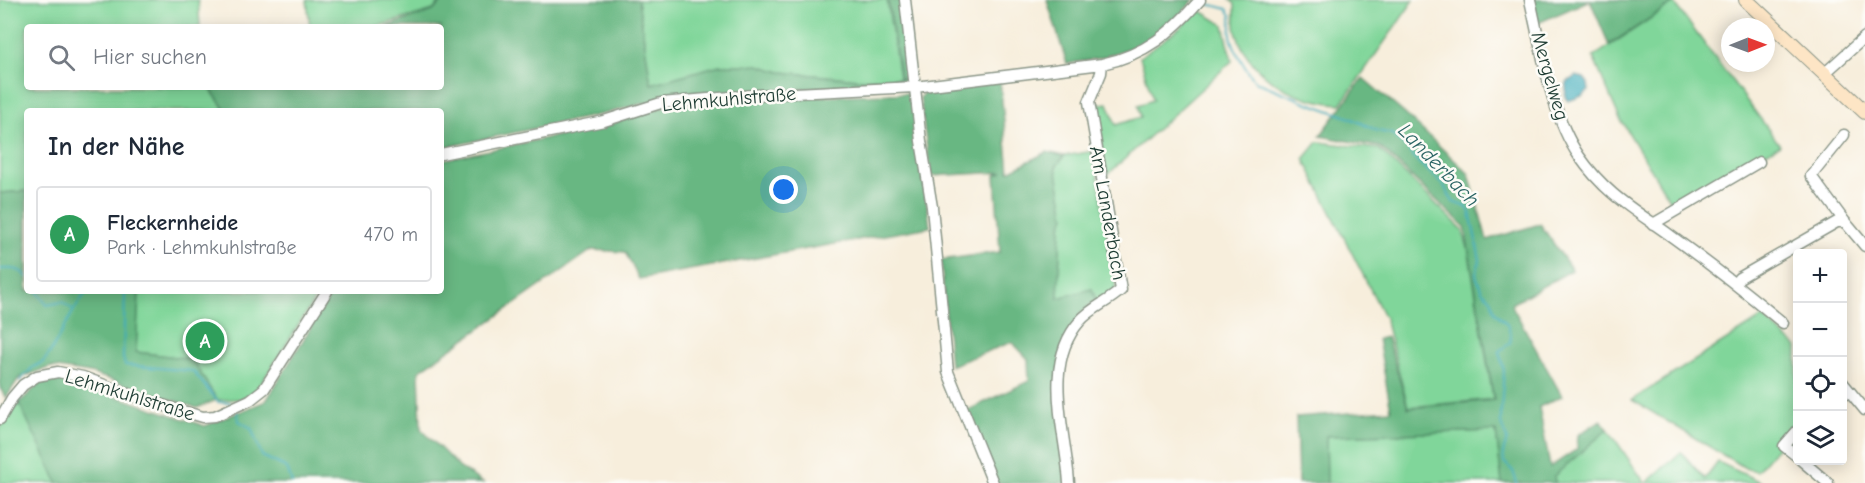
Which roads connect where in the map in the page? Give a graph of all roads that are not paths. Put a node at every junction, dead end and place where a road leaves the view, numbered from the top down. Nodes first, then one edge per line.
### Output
1 (905, 0) edge
2 (1200, 0) edge
3 (1530, 0) edge
4 (1746, 0) edge
5 (1865, 38) edge
6 (1102, 64) junction
7 (1825, 73) junction
8 (915, 87) junction
9 (1865, 112) edge
10 (1844, 135) dead end
11 (444, 153) edge
12 (1759, 162) dead end
13 (1845, 222) junction
14 (1653, 224) junction
15 (1865, 246) edge
16 (1735, 284) junction
17 (325, 294) edge
18 (1783, 323) dead end
19 (1847, 388) edge
20 (1865, 410) edge
21 (0, 419) edge
22 (1793, 435) edge
23 (1793, 454) edge
24 (1808, 465) edge
25 (993, 483) edge
26 (1069, 483) edge
27 (1828, 483) edge

1 - 8 street
2 - 6 street, Lehmkuhlstraße
3 - 14 street, Mergelweg
4 - 7 main road
5 - 7 street
6 - 8 street, Lehmkuhlstraße
6 - 26 street, Am Landerbach
7 - 9 main road
8 - 11 street, Lehmkuhlstraße
8 - 25 street
10 - 13 street
12 - 14 street
13 - 15 street
13 - 16 street
14 - 16 street, Mergelweg
16 - 18 street, Mergelweg
17 - 21 street, Lehmkuhlstraße
19 - 20 street
22 - 23 street
24 - 27 street

